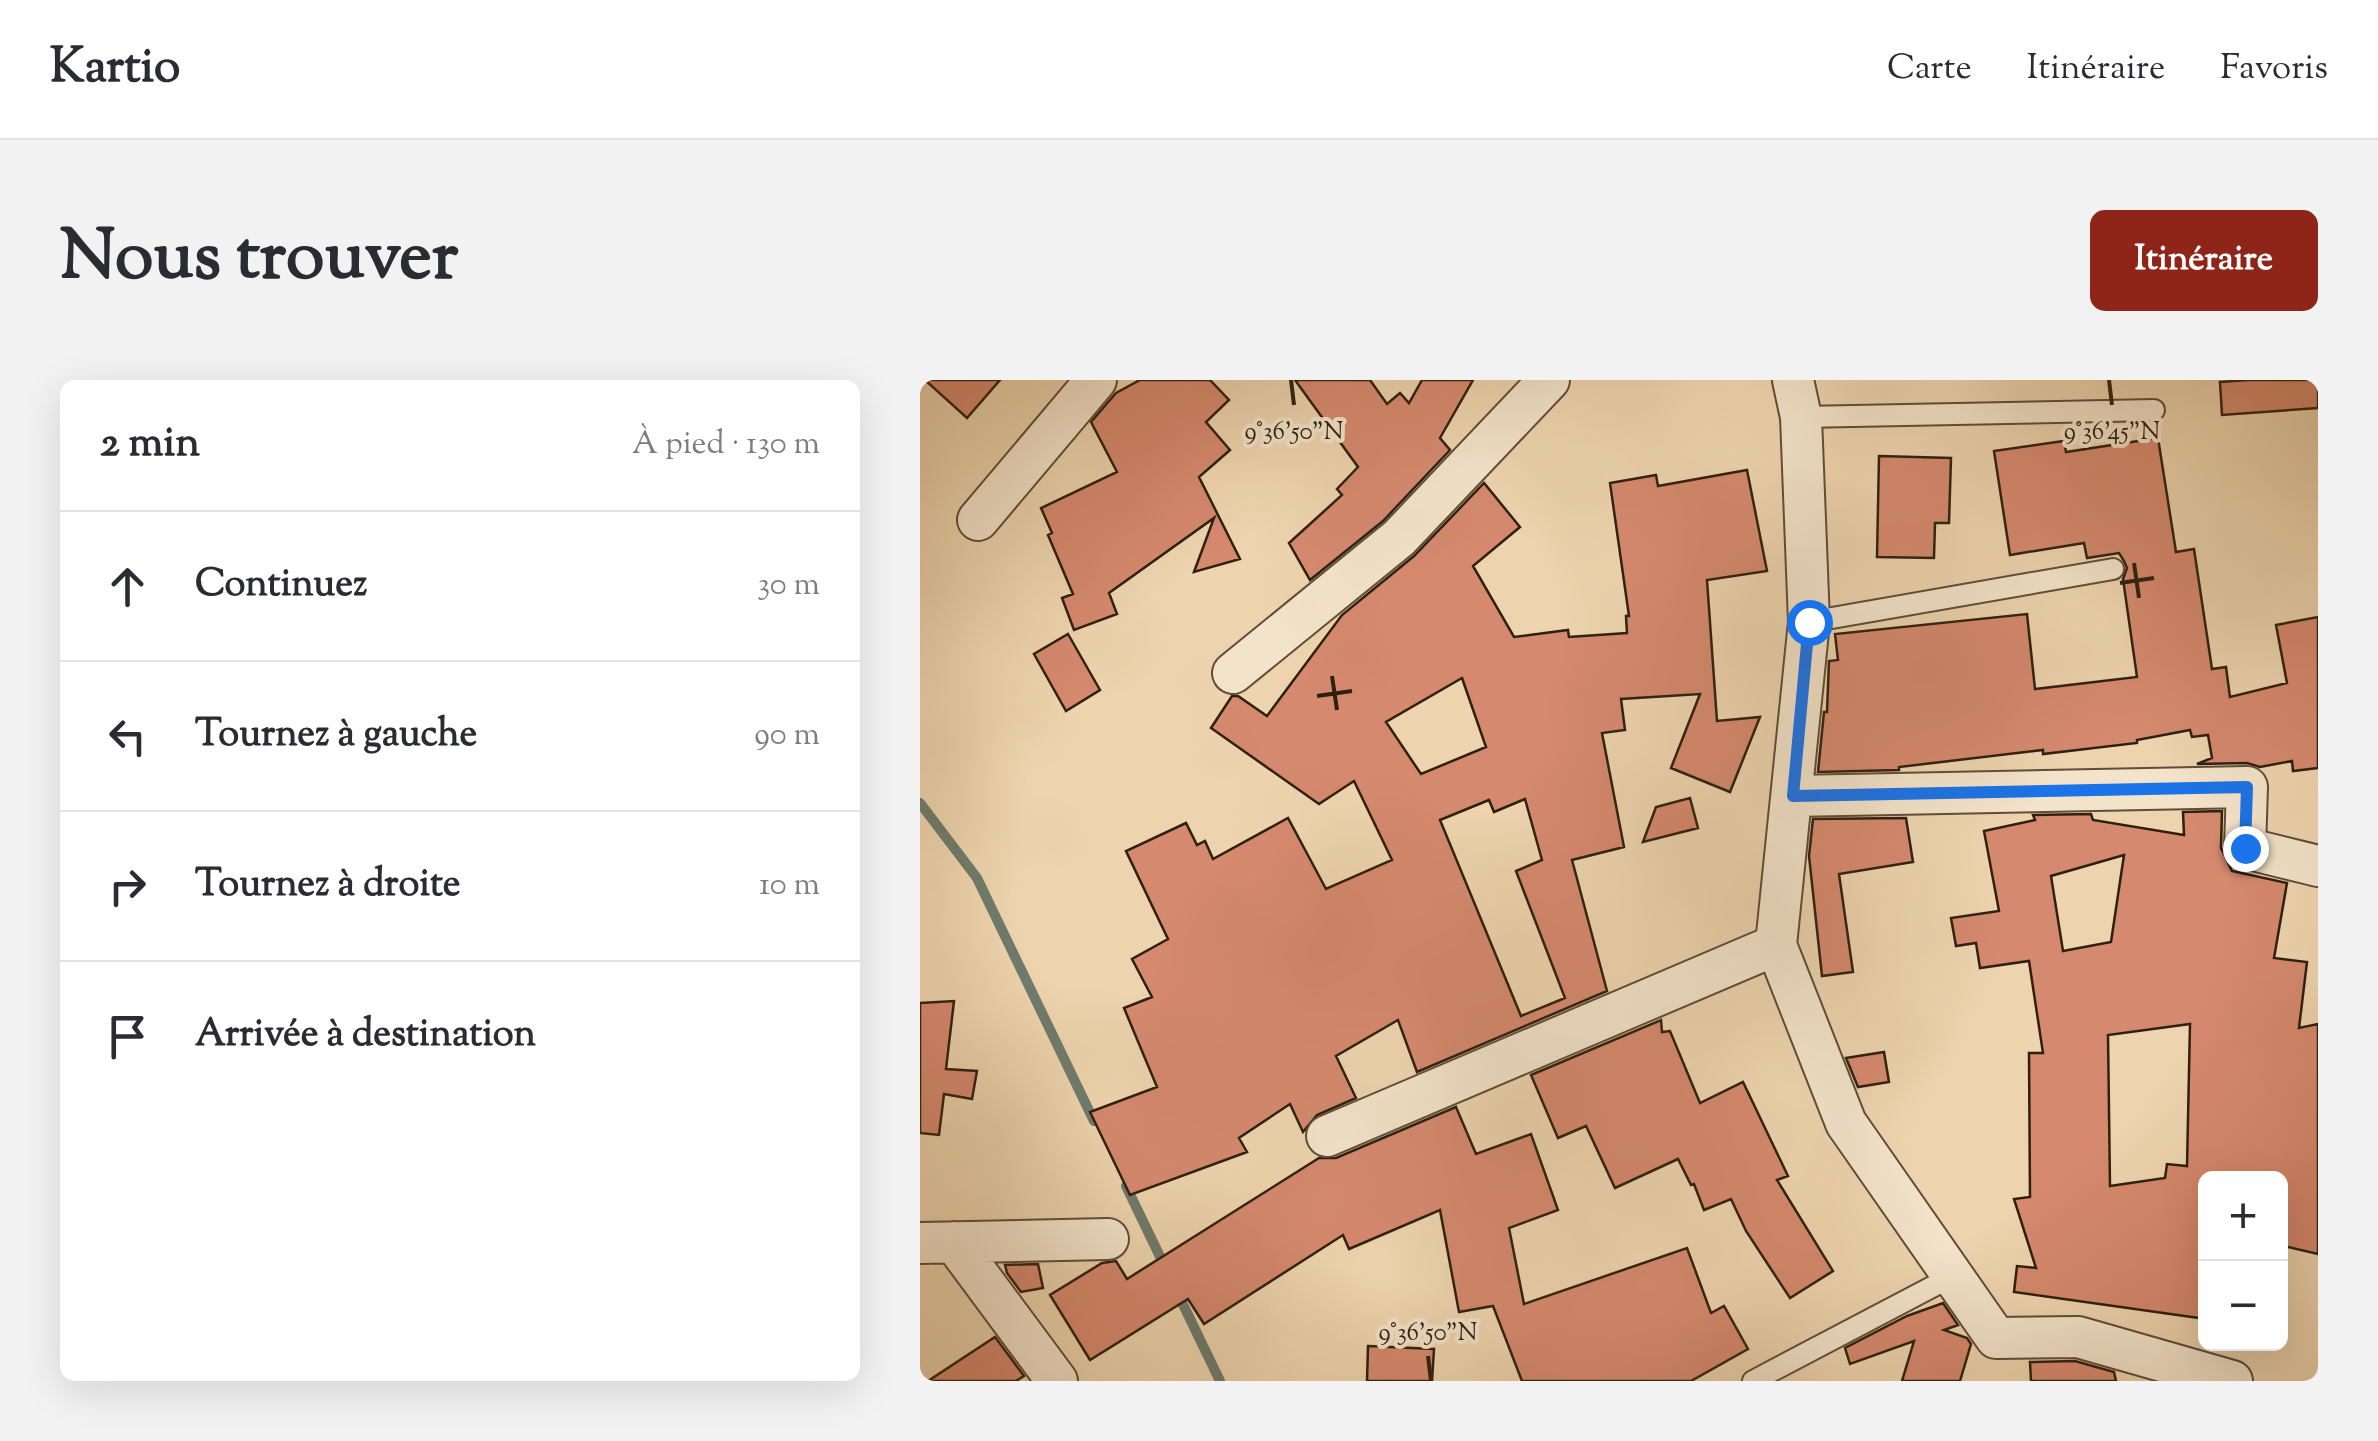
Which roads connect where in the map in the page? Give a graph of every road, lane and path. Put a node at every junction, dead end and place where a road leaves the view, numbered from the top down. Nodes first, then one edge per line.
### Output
1 (1096, 380) edge
2 (1549, 380) edge
3 (1797, 398) edge
4 (2154, 410) dead end
5 (978, 520) dead end
6 (2113, 569) dead end
7 (1809, 622) junction
8 (1234, 673) dead end
9 (1793, 796) junction
10 (2318, 866) edge
11 (1776, 945) junction
12 (1327, 1136) dead end
13 (1108, 1239) dead end
14 (937, 1242) edge
15 (1953, 1276) junction
16 (1057, 1381) edge
17 (1753, 1381) edge
18 (2232, 1381) edge

1 - 5 street
2 - 8 street
3 - 4 lane
3 - 7 street
6 - 7 lane
7 - 9 street
9 - 10 street
9 - 11 street
11 - 12 street
11 - 15 street
13 - 14 street
14 - 16 street
15 - 17 lane
15 - 18 street

